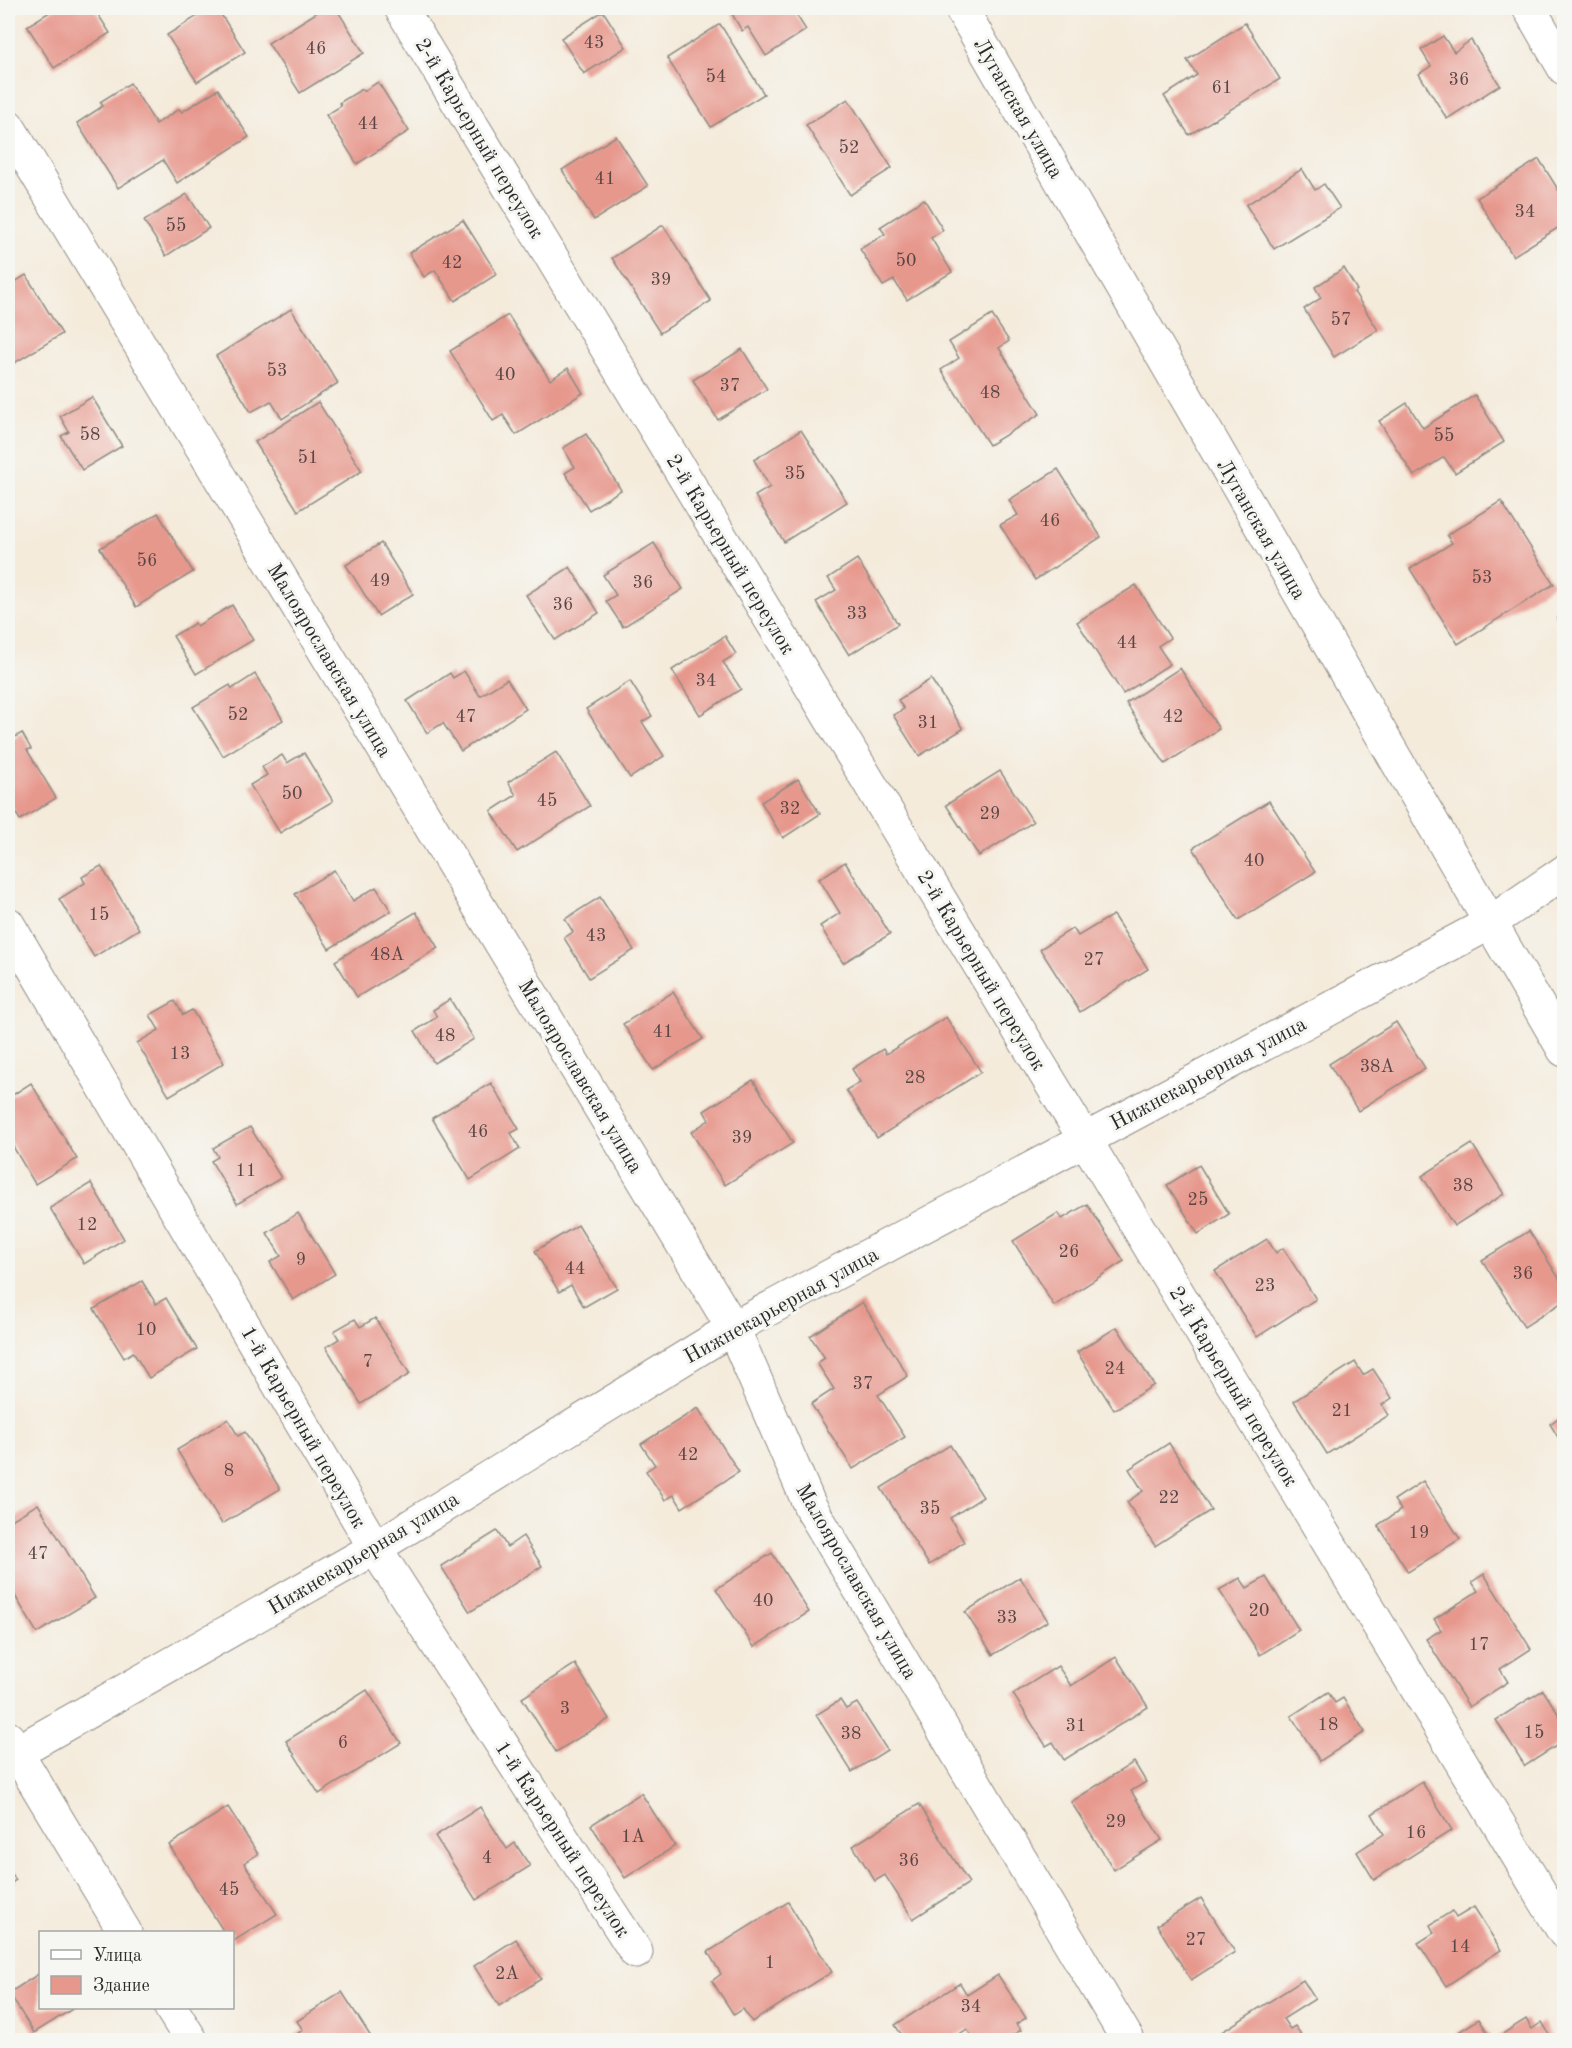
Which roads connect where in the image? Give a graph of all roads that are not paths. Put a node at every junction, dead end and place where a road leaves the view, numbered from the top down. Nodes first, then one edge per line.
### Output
1 (401, 8) edge
2 (961, 8) edge
3 (1529, 8) edge
4 (1564, 68) edge
5 (8, 126) edge
6 (1564, 872) edge
7 (1490, 923) junction
8 (8, 924) edge
9 (1564, 1050) edge
10 (1085, 1140) junction
11 (733, 1328) junction
12 (375, 1548) junction
13 (10, 1749) edge
14 (124, 1931) edge
15 (1564, 1932) edge
16 (636, 1952) dead end
17 (172, 2009) edge
18 (191, 2040) edge
19 (1128, 2040) edge

1 - 10 street, 2-й Карьерный переулок
2 - 7 street, Луганская улица
3 - 4 street
5 - 11 street, Малоярославская улица
6 - 7 street, Нижнекарьерная улица
7 - 9 street, Луганская улица
7 - 10 street, Нижнекарьерная улица
8 - 12 street, 1-й Карьерный переулок
10 - 11 street, Нижнекарьерная улица
10 - 15 street, 2-й Карьерный переулок
11 - 12 street, Нижнекарьерная улица
11 - 19 street, Малоярославская улица
12 - 13 street, Нижнекарьерная улица
12 - 16 street, 1-й Карьерный переулок
13 - 14 street
17 - 18 street

